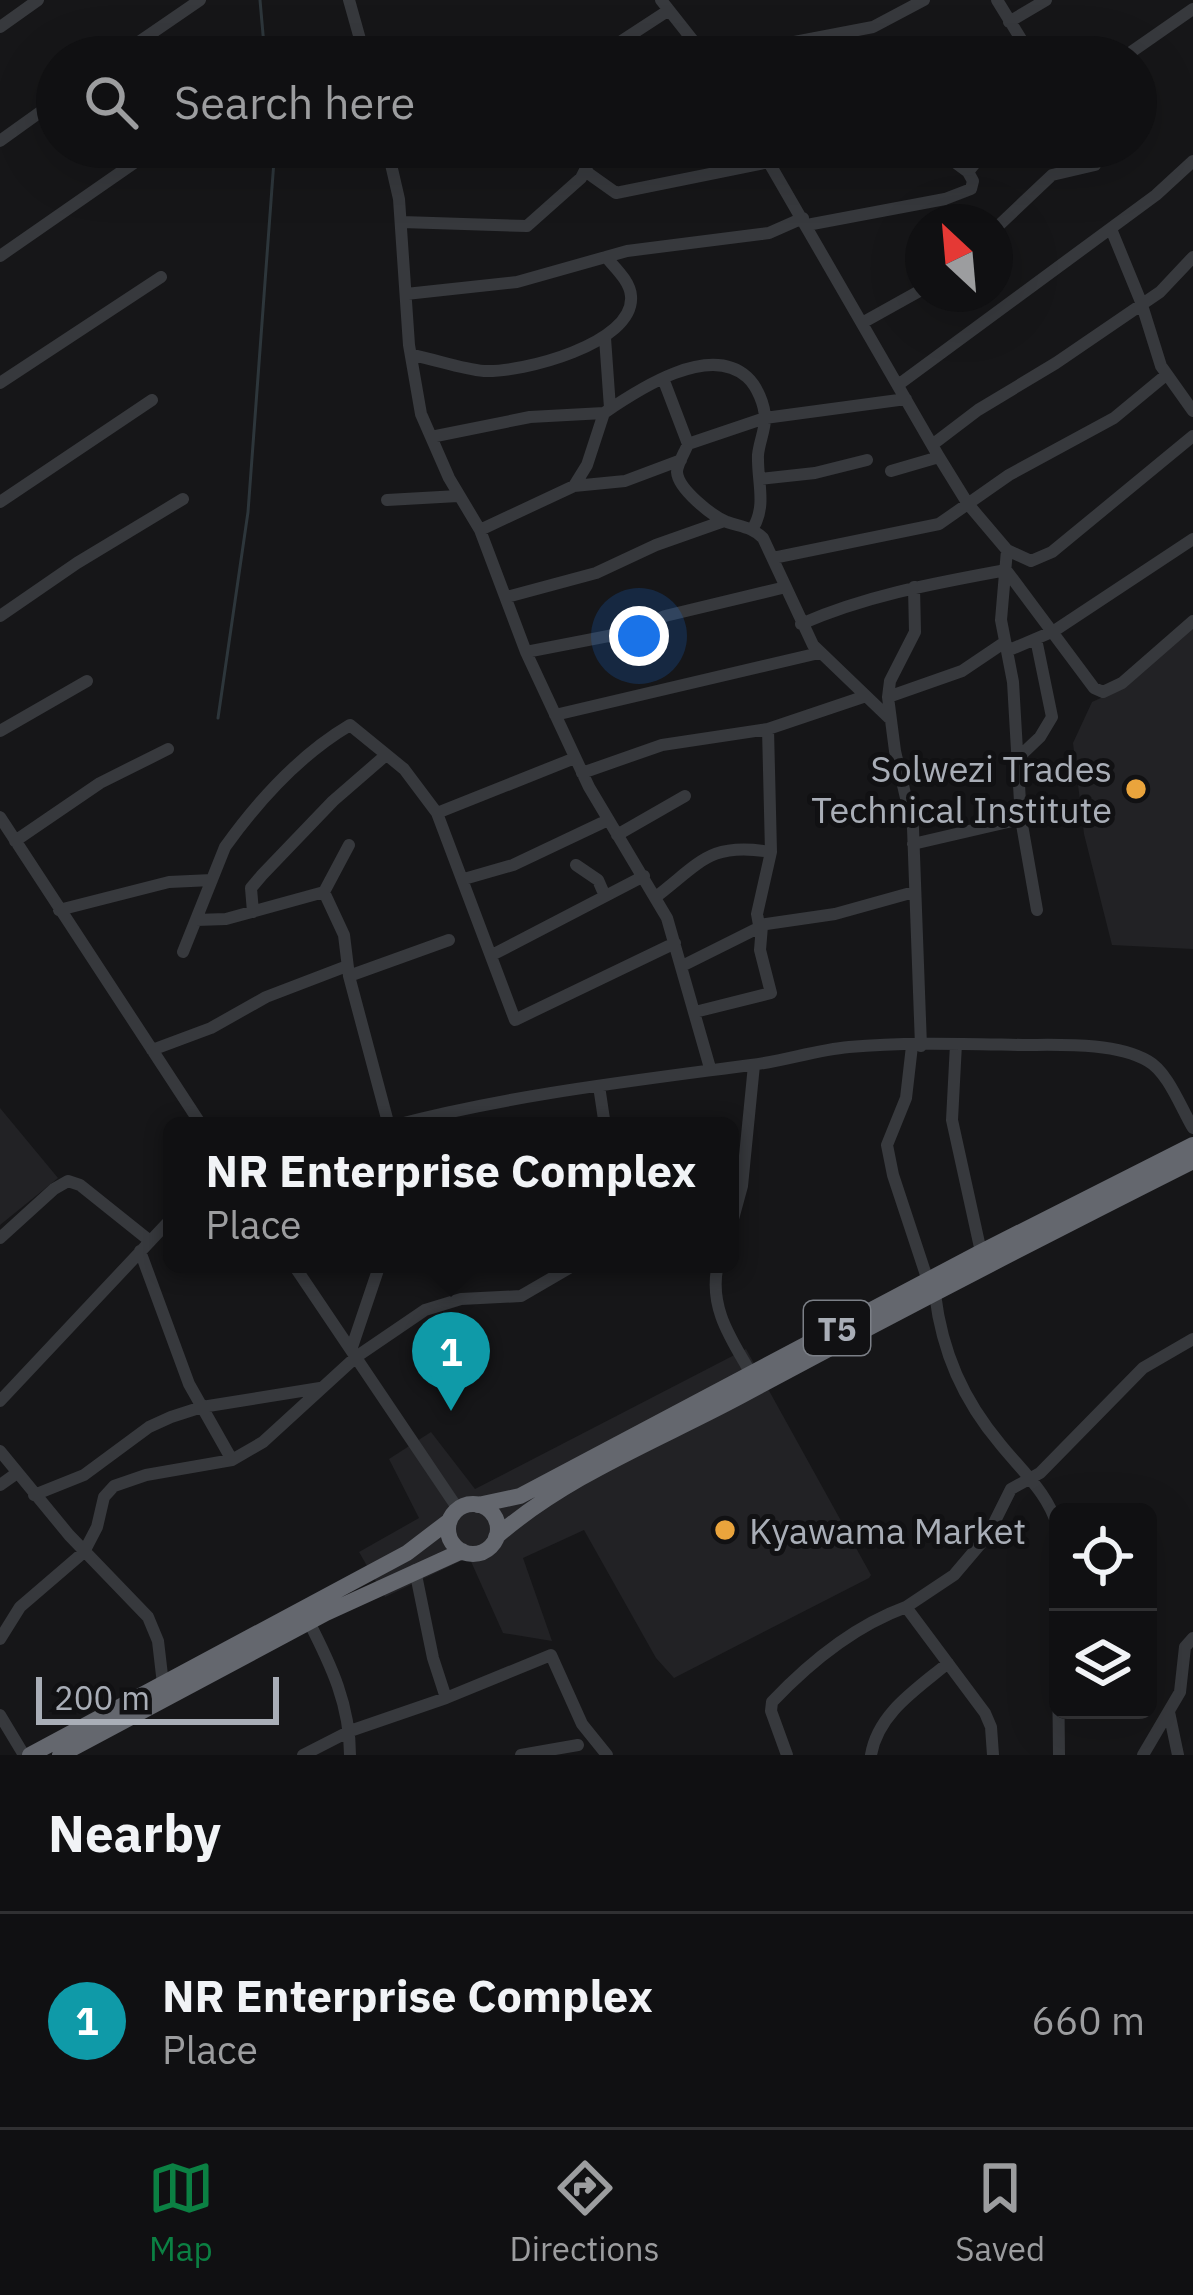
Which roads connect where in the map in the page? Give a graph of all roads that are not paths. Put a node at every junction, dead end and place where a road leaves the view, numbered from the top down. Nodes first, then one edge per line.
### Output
1 (38, 0) edge
2 (200, 0) edge
3 (349, 0) edge
4 (924, 0) edge
5 (998, 0) edge
6 (1046, 0) edge
7 (1182, 0) edge
8 (665, 5) edge
9 (1193, 9) edge
10 (1009, 22) junction
11 (0, 27) edge
12 (148, 36) edge
13 (359, 36) edge
14 (624, 36) edge
15 (689, 36) edge
16 (826, 36) edge
17 (1018, 36) edge
18 (1154, 36) edge
19 (36, 115) edge
20 (0, 141) edge
21 (1193, 161) edge
22 (127, 168) edge
23 (392, 168) edge
24 (586, 168) edge
25 (739, 168) edge
26 (773, 168) edge
27 (963, 168) edge
28 (971, 168) edge
29 (1082, 168) edge
30 (585, 171) junction
31 (968, 172) junction
32 (1013, 213) edge
33 (402, 222) junction
34 (805, 222) junction
35 (1111, 229) junction
36 (0, 256) edge
37 (1193, 256) edge
38 (606, 257) junction
39 (161, 277) dead end
40 (406, 294) junction
41 (905, 299) edge
42 (1142, 302) junction
43 (862, 323) junction
44 (605, 338) junction
45 (411, 355) junction
46 (1166, 375) junction
47 (664, 381) junction
48 (0, 383) edge
49 (898, 385) junction
50 (906, 399) junction
51 (152, 400) dead end
52 (607, 411) junction
53 (1193, 411) edge
54 (765, 418) junction
55 (1193, 436) edge
56 (431, 437) junction
57 (688, 444) junction
58 (936, 451) junction
59 (681, 460) junction
60 (867, 460) dead end
61 (890, 471) dead end
62 (760, 479) junction
63 (574, 486) junction
64 (458, 496) junction
65 (183, 499) dead end
66 (387, 500) dead end
67 (0, 502) edge
68 (968, 504) junction
69 (724, 521) junction
70 (753, 528) junction
71 (481, 530) junction
72 (1193, 539) edge
73 (1007, 550) junction
74 (772, 558) junction
75 (1006, 570) junction
76 (914, 586) junction
77 (786, 587) junction
78 (507, 597) junction
79 (0, 616) edge
80 (1193, 621) edge
81 (802, 624) junction
82 (1054, 631) junction
83 (1036, 639) junction
84 (1006, 647) junction
85 (526, 652) junction
86 (819, 652) junction
87 (88, 681) dead end
88 (863, 697) junction
89 (888, 697) junction
90 (554, 715) junction
91 (889, 718) junction
92 (768, 729) junction
93 (0, 731) edge
94 (168, 749) dead end
95 (386, 755) junction
96 (575, 758) junction
97 (1018, 758) junction
98 (582, 773) junction
99 (685, 796) dead end
100 (437, 813) junction
101 (0, 817) edge
102 (1021, 819) junction
103 (608, 820) junction
104 (617, 835) junction
105 (16, 842) junction
106 (913, 844) junction
107 (349, 845) dead end
108 (771, 852) junction
109 (576, 866) dead end
110 (644, 876) junction
111 (464, 879) junction
112 (212, 880) junction
113 (324, 892) junction
114 (914, 892) junction
115 (605, 896) junction
116 (657, 896) junction
117 (59, 910) junction
118 (1037, 910) dead end
119 (253, 912) junction
120 (196, 920) junction
121 (762, 926) junction
122 (449, 940) dead end
123 (676, 943) junction
124 (183, 952) dead end
125 (492, 955) junction
126 (682, 966) junction
127 (348, 971) junction
128 (694, 1012) junction
129 (956, 1044) junction
130 (916, 1046) junction
131 (152, 1050) junction
132 (754, 1065) junction
133 (710, 1068) junction
134 (598, 1085) junction
135 (476, 1108) junction
136 (196, 1117) edge
137 (388, 1117) edge
138 (440, 1117) edge
139 (476, 1117) edge
140 (603, 1117) edge
141 (1193, 1128) edge
142 (1193, 1144) edge
143 (739, 1159) edge
144 (1193, 1161) edge
145 (163, 1227) edge
146 (0, 1238) edge
147 (145, 1246) junction
148 (981, 1252) junction
149 (299, 1273) edge
150 (377, 1273) edge
151 (550, 1273) edge
152 (716, 1273) edge
153 (931, 1287) junction
154 (1193, 1340) edge
155 (354, 1353) junction
156 (752, 1375) junction
157 (321, 1388) junction
158 (0, 1401) edge
159 (202, 1408) junction
160 (0, 1451) edge
161 (232, 1460) junction
162 (17, 1473) junction
163 (1030, 1480) junction
164 (0, 1485) edge
165 (34, 1495) junction
166 (478, 1505) junction
167 (1049, 1505) edge
168 (454, 1515) junction
169 (496, 1537) junction
170 (462, 1551) junction
171 (84, 1552) junction
172 (415, 1570) junction
173 (906, 1607) junction
174 (309, 1622) junction
175 (1193, 1638) edge
176 (0, 1639) edge
177 (948, 1663) junction
178 (163, 1684) junction
179 (446, 1698) junction
180 (1169, 1710) junction
181 (0, 1715) edge
182 (1059, 1719) edge
183 (582, 1724) junction
184 (350, 1731) junction
185 (577, 1750) edge
186 (27, 1755) edge
187 (61, 1755) edge
188 (303, 1755) edge
189 (350, 1755) edge
190 (521, 1755) edge
191 (607, 1755) edge
192 (787, 1755) edge
193 (871, 1755) edge
194 (993, 1755) edge
195 (1059, 1755) edge
196 (1143, 1755) edge
197 (1178, 1755) edge

1 - 11 street
2 - 12 street
3 - 13 street
4 - 16 street
5 - 10 street
6 - 10 street
7 - 9 street
8 - 14 street
8 - 15 street
9 - 18 street
10 - 17 street
19 - 20 street
21 - 35 street
22 - 36 street
23 - 33 street
24 - 30 street
25 - 30 street
26 - 34 street
27 - 31 street
28 - 31 street
29 - 32 street
30 - 33 street
31 - 34 street
33 - 40 street
34 - 38 street
34 - 43 street
35 - 42 street
35 - 49 street
37 - 42 street
38 - 40 street
38 - 44 street
39 - 48 street
40 - 45 street
41 - 43 street
42 - 46 street
42 - 58 street
43 - 49 street
44 - 45 street
44 - 52 street
45 - 56 street
46 - 53 street
46 - 68 street
47 - 52 street
47 - 54 street
47 - 57 street
49 - 50 street
50 - 54 street
50 - 58 street
51 - 67 street
52 - 56 street
52 - 63 street
54 - 57 street
54 - 62 street
55 - 73 street
56 - 64 street
57 - 59 street
58 - 61 street
58 - 68 street
59 - 63 street
59 - 69 street
60 - 62 street
62 - 70 street
63 - 71 street
64 - 66 street
64 - 71 street
65 - 79 street
68 - 73 street
68 - 74 street
69 - 70 street
69 - 78 street
70 - 74 street
71 - 78 street
72 - 82 street
73 - 75 street
74 - 77 street
75 - 76 street
75 - 82 street
75 - 84 street
76 - 81 street
76 - 89 street
77 - 81 street
77 - 85 street
78 - 85 street
80 - 82 street
81 - 86 street
82 - 83 street
83 - 84 street
83 - 97 street
84 - 89 street
84 - 97 street
85 - 90 street
86 - 88 street
86 - 90 street
87 - 93 street
88 - 91 street
88 - 92 street
89 - 91 street
90 - 96 street
91 - 106 street
92 - 98 street
92 - 108 street
94 - 105 street
95 - 100 street
95 - 112 street
95 - 119 street
96 - 98 street
96 - 100 street
97 - 102 street
98 - 103 street
99 - 104 street
100 - 111 street
101 - 105 street
102 - 106 street
102 - 118 street
103 - 104 street
103 - 111 street
104 - 110 street
105 - 117 street
106 - 114 street
107 - 113 street
108 - 116 street
108 - 121 street
109 - 115 street
110 - 115 street
110 - 116 street
111 - 125 street
112 - 117 street
112 - 120 street
113 - 119 street
113 - 127 street
114 - 121 street
114 - 130 street
115 - 125 street
116 - 123 street
117 - 131 street
119 - 120 street
120 - 124 street
121 - 126 street
121 - 128 street
122 - 127 street
123 - 125 street
123 - 126 street
126 - 128 street
127 - 131 street
127 - 137 street
128 - 133 street
129 - 130 street
129 - 141 street
129 - 148 street
130 - 132 street
130 - 153 street
131 - 136 street
132 - 133 street
132 - 143 street
133 - 134 street
134 - 135 street
134 - 140 street
135 - 138 street
135 - 139 street
142 - 148 highway, T5
144 - 153 highway, T5
145 - 147 street
146 - 147 street
147 - 158 street
147 - 159 street
148 - 153 highway, T5
149 - 155 street
150 - 155 street
151 - 155 street
152 - 156 street
153 - 156 highway, T5
153 - 163 street
153 - 169 highway, T5
154 - 163 street
155 - 157 street
155 - 168 street
156 - 166 highway, T5
157 - 159 street
157 - 161 street
159 - 161 street
159 - 165 street
160 - 162 street
161 - 171 street
162 - 164 street
162 - 165 street
163 - 167 street
163 - 173 street
165 - 171 street
166 - 168 highway, T5
166 - 169 highway
168 - 170 highway
168 - 178 highway, T5
169 - 170 highway, T5
170 - 172 highway, T5
171 - 176 street
171 - 178 street
172 - 174 highway, T5
172 - 179 street
173 - 177 street
173 - 192 street
174 - 184 street
174 - 187 highway, T5
175 - 180 street
177 - 193 street
177 - 194 street
178 - 186 highway, T5
179 - 183 street
179 - 184 street
180 - 196 street
180 - 197 street
181 - 186 street
182 - 195 street
183 - 185 street
183 - 191 street
184 - 188 street
184 - 189 street
185 - 190 street

